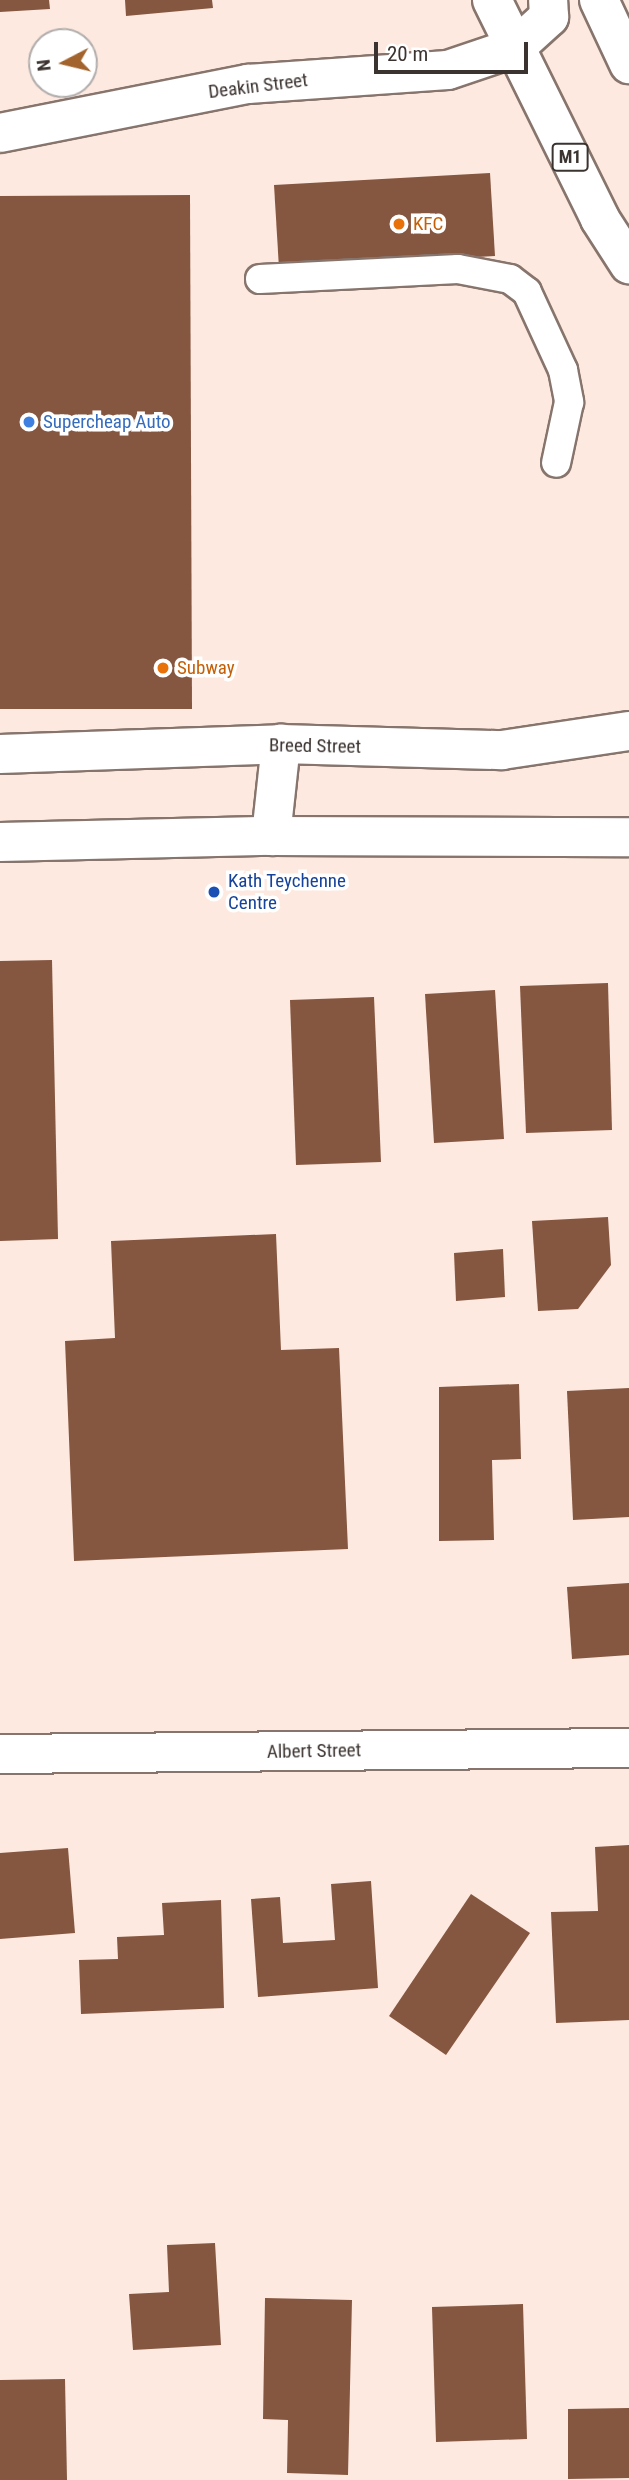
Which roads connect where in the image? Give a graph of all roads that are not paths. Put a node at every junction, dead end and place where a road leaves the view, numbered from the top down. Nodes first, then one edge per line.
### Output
1 (492, 0) edge
2 (548, 0) edge
3 (599, 0) edge
4 (516, 47) junction
5 (629, 64) edge
6 (0, 134) edge
7 (629, 264) edge
8 (260, 279) dead end
9 (556, 463) dead end
10 (629, 731) edge
11 (281, 744) junction
12 (0, 754) edge
13 (271, 836) junction
14 (629, 837) edge
15 (0, 842) edge
16 (629, 1748) edge
17 (0, 1754) edge

1 - 4 main road, M1
2 - 4 main road
3 - 5 main road
4 - 6 main road, Deakin Street
4 - 7 main road, M1
8 - 9 lane
10 - 11 main road, Breed Street
11 - 12 main road, Breed Street
11 - 13 main road
13 - 14 main road
13 - 15 main road
16 - 17 main road, Albert Street

